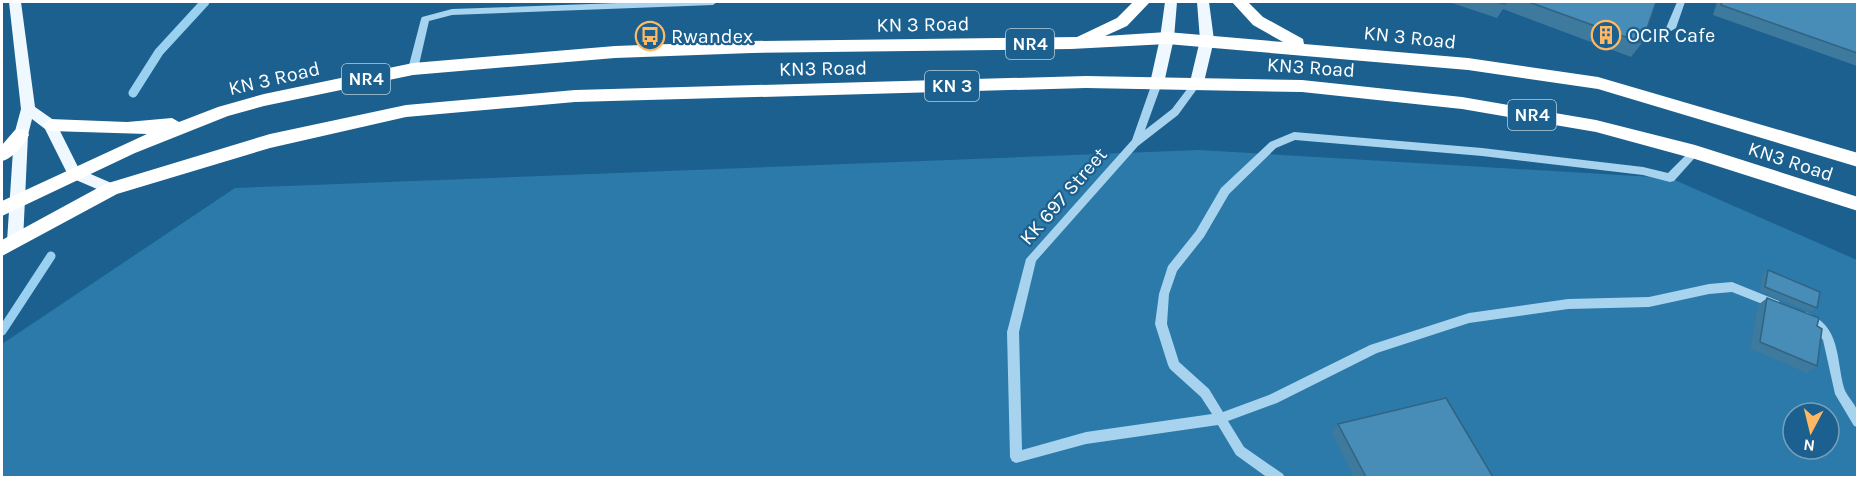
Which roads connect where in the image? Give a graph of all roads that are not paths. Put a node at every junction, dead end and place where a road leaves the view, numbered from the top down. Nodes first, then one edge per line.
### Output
1 (15, 2) edge
2 (713, 2) edge
3 (1142, 2) edge
4 (1171, 2) edge
5 (1203, 2) edge
6 (1240, 2) edge
7 (1681, 2) edge
8 (1671, 28) dead end
9 (1167, 38) junction
10 (1207, 40) junction
11 (1071, 43) junction
12 (1307, 48) junction
13 (413, 69) junction
14 (1197, 82) junction
15 (1156, 83) junction
16 (747, 91) joint
17 (28, 109) junction
18 (224, 111) junction
19 (50, 124) junction
20 (21, 135) junction
21 (1135, 143) junction
22 (1695, 152) junction
23 (2, 155) edge
24 (1857, 160) edge
25 (74, 173) junction
26 (111, 189) junction
27 (19, 200) junction
28 (1857, 204) edge
29 (2, 209) edge
30 (8, 245) edge
31 (1218, 419) junction
32 (1857, 422) edge
33 (1280, 477) edge

1 - 17 main road
2 - 13 street
3 - 11 highway
4 - 9 main road
5 - 10 main road, KK 697 Street
6 - 12 highway
7 - 8 street
9 - 10 highway, KN 3 Road / NR4
9 - 11 highway, KN 3 Road / NR4
9 - 15 main road
10 - 12 highway, KN 3 Road / NR4
10 - 14 main road, KK 697 Street
11 - 13 highway, KN 3 Road / NR4
12 - 24 highway, KN 3 Road / NR4
13 - 18 highway, KN 3 Road / NR4
14 - 15 highway, KN3 Road / KN 3
14 - 21 street, KK 697 Street
14 - 22 highway, KN3 Road / NR4
15 - 16 highway, KN3 Road / KN 3
15 - 21 street, KK 697 Street
16 - 26 highway, NR4
17 - 19 main road
17 - 20 main road
18 - 19 highway
18 - 25 highway, KN 3 Road / NR4
19 - 25 main road
20 - 23 highway
20 - 27 main road
21 - 31 street, KK 697 Street
22 - 28 highway, KN3 Road / NR4
22 - 31 street
25 - 26 main road
25 - 27 highway, KN 3 Road / NR4
26 - 30 highway, NR4
27 - 29 highway, KN 3 Road / NR4
27 - 30 main road
31 - 32 street
31 - 33 street

